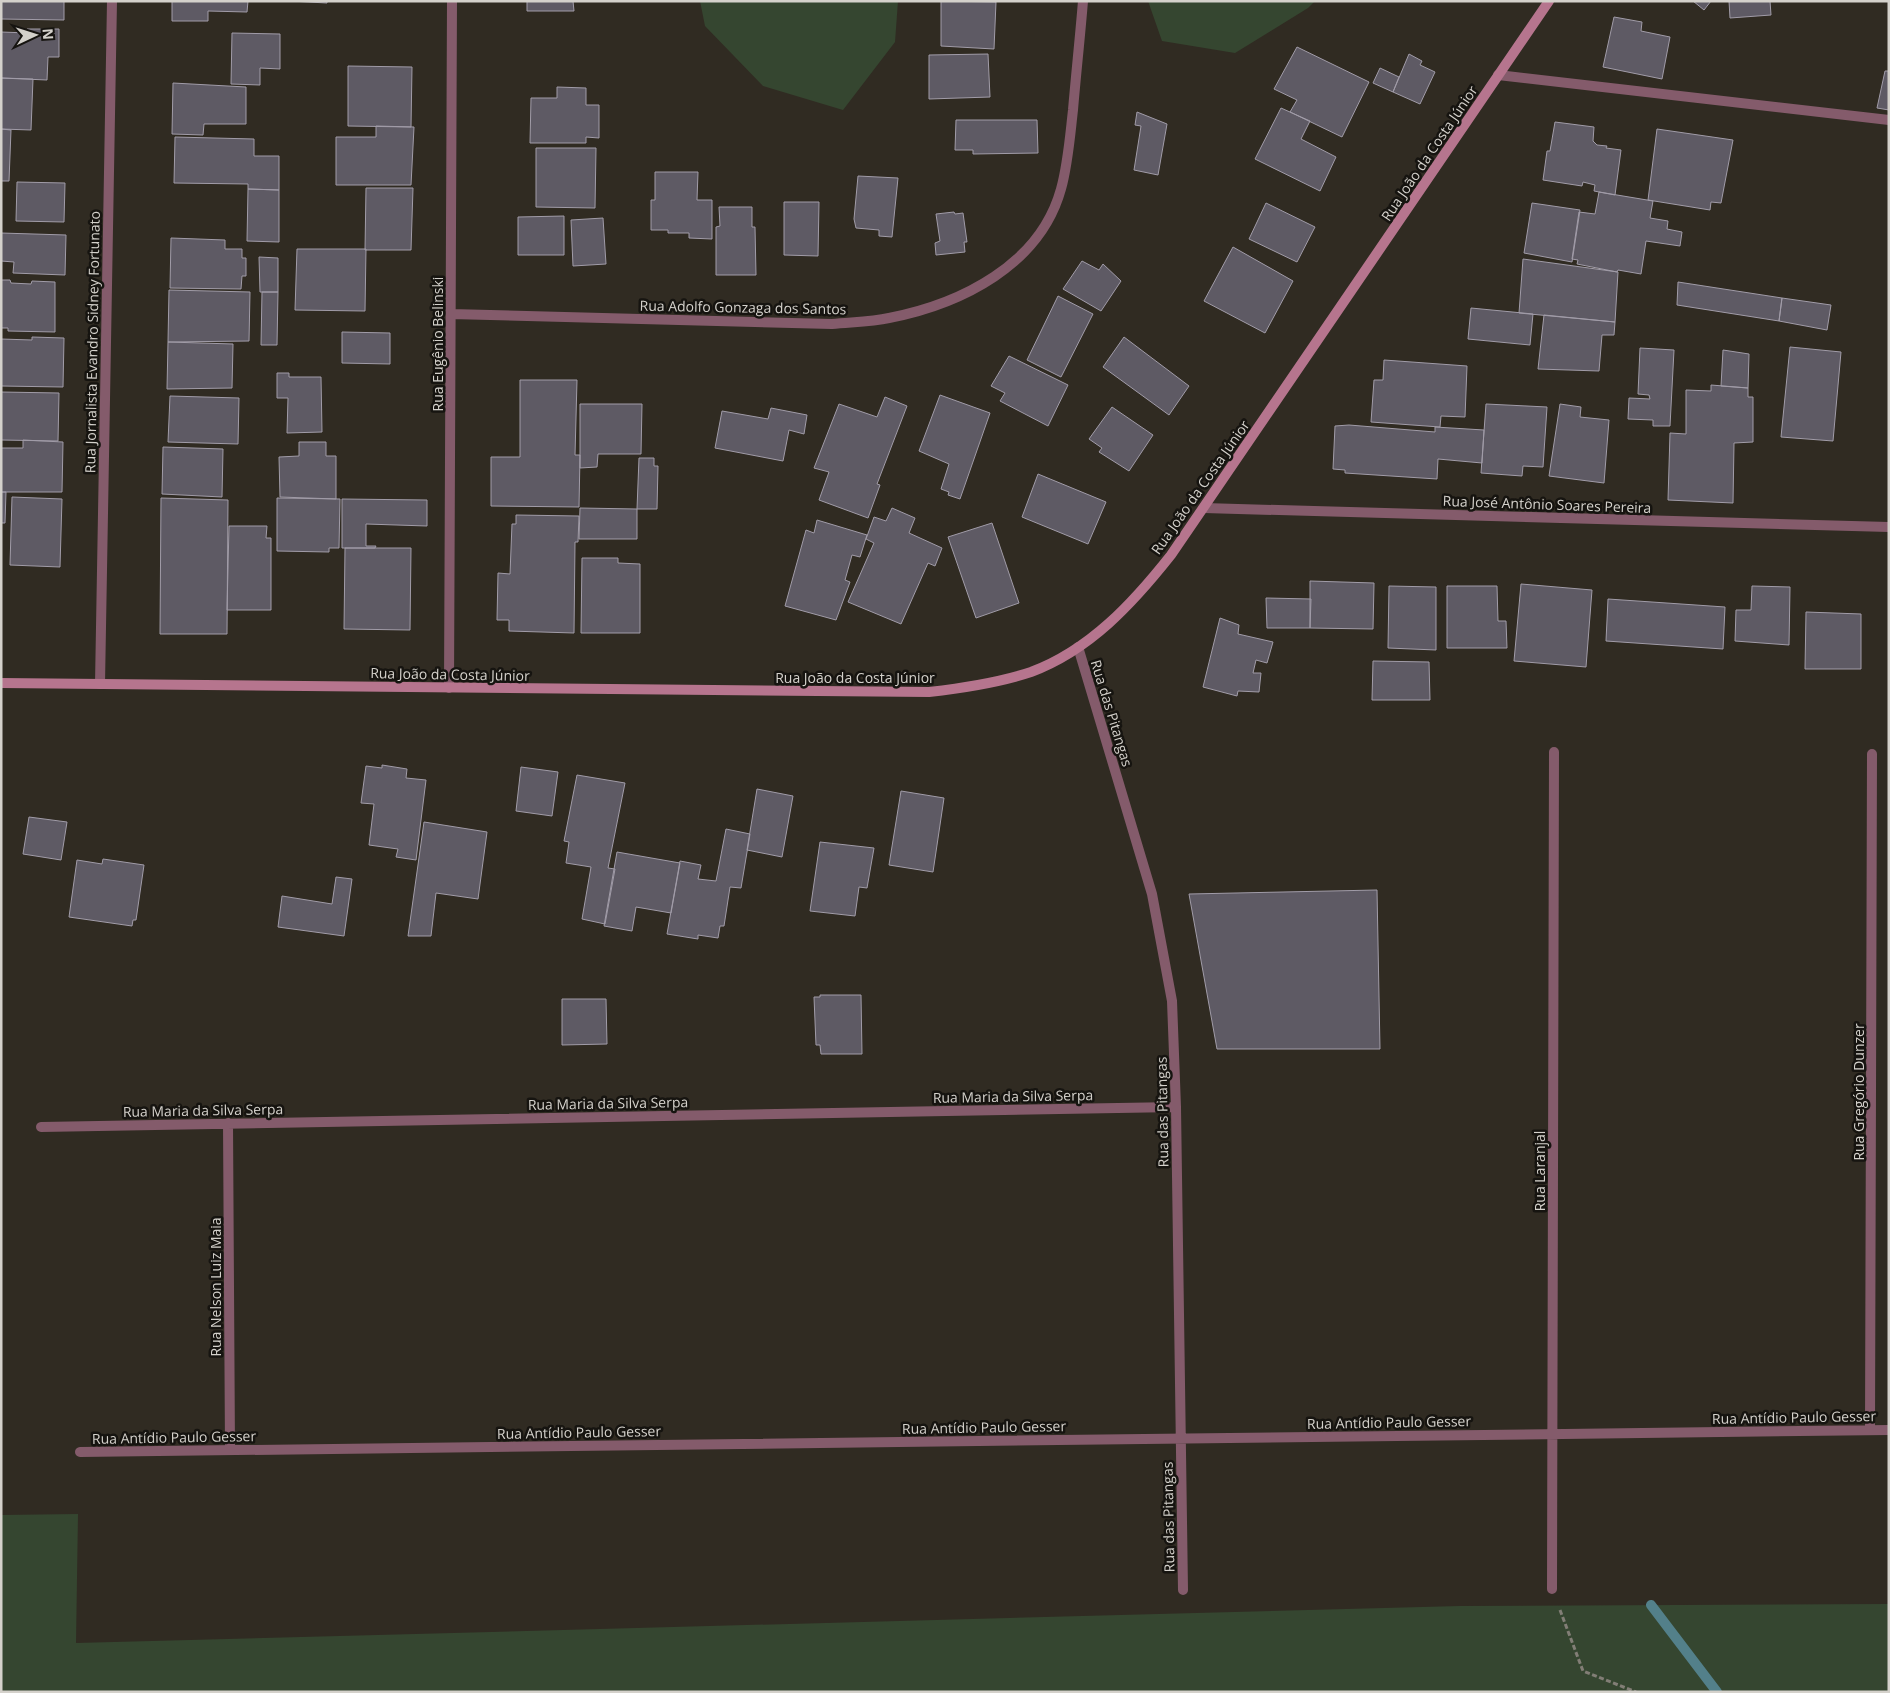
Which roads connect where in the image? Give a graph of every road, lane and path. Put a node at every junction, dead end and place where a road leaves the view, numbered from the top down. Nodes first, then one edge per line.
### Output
1 (112, 1) edge
2 (452, 1) edge
3 (1084, 1) edge
4 (1549, 1) edge
5 (1498, 76) junction
6 (1889, 120) edge
7 (451, 314) junction
8 (1204, 508) junction
9 (1889, 527) edge
10 (1078, 647) junction
11 (1, 683) edge
12 (100, 684) junction
13 (449, 688) junction
14 (1554, 752) dead end
15 (1872, 754) dead end
16 (1176, 1107) junction
17 (228, 1123) junction
18 (41, 1127) dead end
19 (1870, 1430) junction
20 (1889, 1430) edge
21 (1552, 1434) junction
22 (1181, 1439) junction
23 (230, 1450) junction
24 (80, 1452) dead end
25 (1552, 1589) joint
26 (1183, 1590) dead end
27 (1636, 1692) edge

1 - 12 street, Rua Jornalista Evandro Sidney Fortunato
2 - 7 street, Rua Eugênio Belinski
3 - 7 street, Rua Adolfo Gonzaga dos Santos
4 - 5 main road, Rua João da Costa Júnior
5 - 6 street
5 - 8 main road, Rua João da Costa Júnior
7 - 13 street, Rua Eugênio Belinski
8 - 9 street, Rua José Antônio Soares Pereira
8 - 10 main road, Rua João da Costa Júnior
10 - 13 main road, Rua João da Costa Júnior
10 - 16 street, Rua das Pitangas
11 - 12 main road, Rua João da Costa Júnior
12 - 13 main road, Rua João da Costa Júnior
14 - 21 street, Rua Laranjal
15 - 19 street, Rua Gregório Dunzer
16 - 17 street, Rua Maria da Silva Serpa
16 - 22 street, Rua das Pitangas
17 - 18 street, Rua Maria da Silva Serpa
17 - 23 street, Rua Nelson Luiz Maia
19 - 20 street, Rua Antídio Paulo Gesser
19 - 21 street, Rua Antídio Paulo Gesser
21 - 22 street, Rua Antídio Paulo Gesser
21 - 25 street, Rua Laranjal
22 - 23 street, Rua Antídio Paulo Gesser
22 - 26 street, Rua das Pitangas
23 - 24 street, Rua Antídio Paulo Gesser
25 - 27 path

